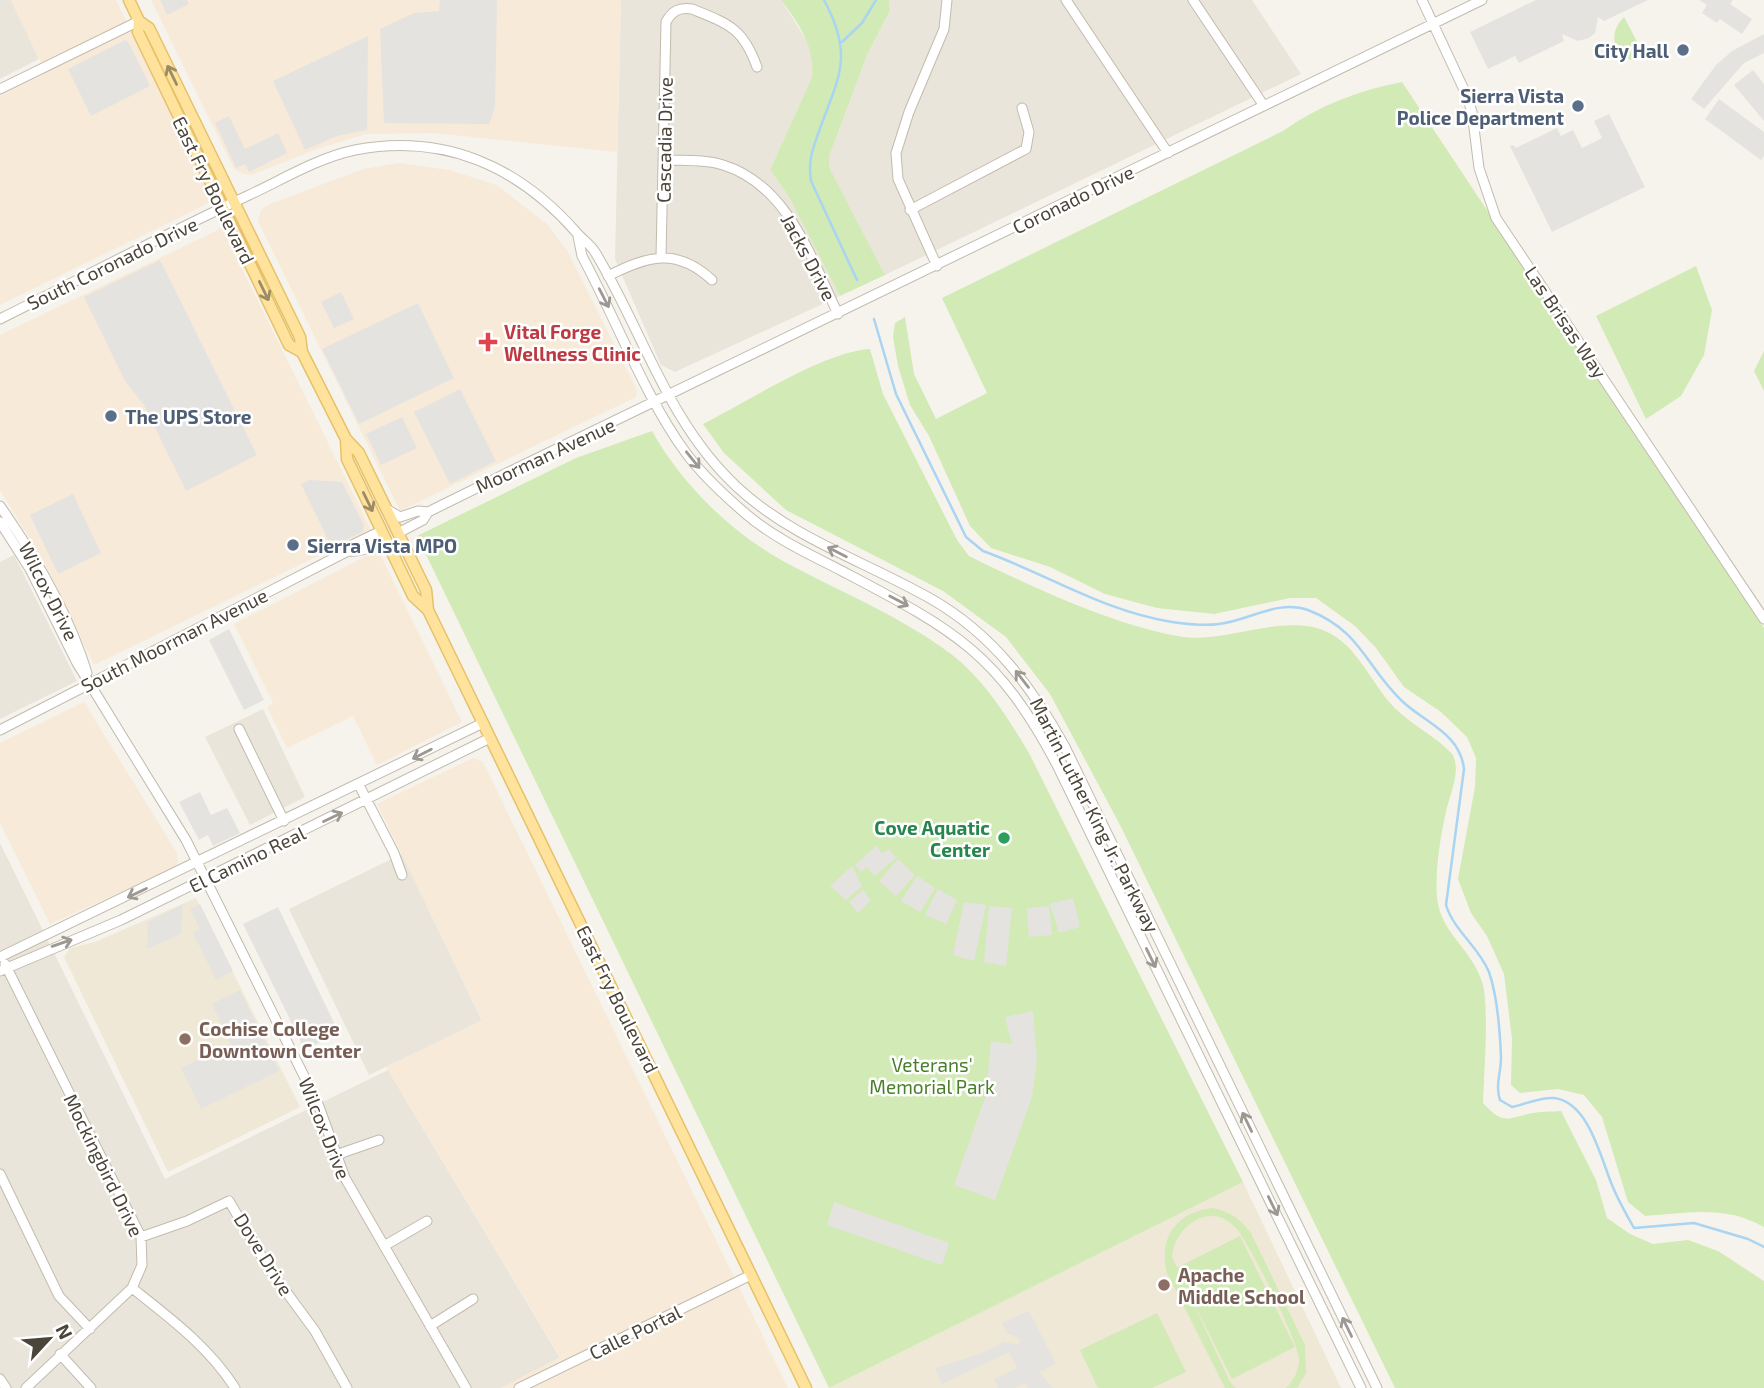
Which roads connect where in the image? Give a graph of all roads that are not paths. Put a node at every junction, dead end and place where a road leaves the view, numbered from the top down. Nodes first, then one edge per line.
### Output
1 (129, 0) edge
2 (947, 0) edge
3 (1066, 0) edge
4 (1193, 0) edge
5 (1422, 0) edge
6 (1482, 0) edge
7 (139, 21) junction
8 (1434, 24) junction
9 (757, 67) dead end
10 (0, 89) edge
11 (1264, 106) junction
12 (1022, 108) dead end
13 (1168, 153) junction
14 (663, 160) junction
15 (234, 202) junction
16 (223, 208) junction
17 (911, 210) junction
18 (578, 236) junction
19 (661, 257) junction
20 (937, 265) junction
21 (608, 276) junction
22 (712, 280) dead end
23 (838, 314) junction
24 (0, 319) edge
25 (302, 352) junction
26 (663, 399) junction
27 (346, 439) junction
28 (0, 506) edge
29 (387, 510) junction
30 (428, 512) junction
31 (0, 522) edge
32 (382, 531) junction
33 (398, 533) junction
34 (390, 549) junction
35 (348, 551) junction
36 (428, 610) junction
37 (1764, 619) edge
38 (90, 681) junction
39 (483, 723) junction
40 (239, 729) dead end
41 (0, 730) edge
42 (490, 738) junction
43 (359, 785) junction
44 (367, 801) junction
45 (284, 821) junction
46 (198, 863) junction
47 (402, 875) dead end
48 (205, 878) junction
49 (0, 956) edge
50 (3, 969) edge
51 (379, 1140) dead end
52 (336, 1155) junction
53 (0, 1174) edge
54 (427, 1221) dead end
55 (141, 1237) junction
56 (384, 1246) junction
57 (751, 1275) junction
58 (132, 1288) junction
59 (473, 1299) dead end
60 (430, 1326) junction
61 (90, 1329) junction
62 (60, 1354) junction
63 (0, 1379) edge
64 (6, 1388) edge
65 (26, 1388) edge
66 (91, 1388) edge
67 (235, 1388) edge
68 (347, 1388) edge
69 (466, 1388) edge
70 (519, 1388) edge
71 (806, 1388) edge
72 (1361, 1388) edge
73 (1377, 1388) edge

1 - 7 main road, East Fry Boulevard
2 - 17 street
3 - 13 street
4 - 11 street
5 - 8 street, Las Brisas Way
6 - 8 street, Coronado Drive
7 - 10 street
15 -> 7 main road, East Fry Boulevard
7 - 16 main road, East Fry Boulevard
8 - 11 street, Coronado Drive
8 - 37 street, Las Brisas Way
9 - 14 street, Cascadia Drive
11 - 13 street, Coronado Drive
12 - 17 street
13 - 20 street, Coronado Drive
14 - 19 street, Cascadia Drive
14 - 23 street, Jacks Drive
15 - 16 street
15 - 18 street
15 - 25 main road, East Fry Boulevard
16 - 24 street, South Coronado Drive
16 -> 25 main road, East Fry Boulevard
17 - 20 street
18 - 21 street, Martin Luther King Jr. Parkway
18 -> 26 street, Martin Luther King Jr. Parkway
19 - 21 street
19 - 22 street
20 - 23 street, Coronado Drive
21 - 26 street, Martin Luther King Jr. Parkway
23 - 26 street, Coronado Drive
25 - 27 main road, East Fry Boulevard
26 - 30 street, Moorman Avenue
26 -> 72 street, Martin Luther King Jr. Parkway
73 -> 26 street, Martin Luther King Jr. Parkway
27 - 29 main road, East Fry Boulevard
27 -> 32 main road, East Fry Boulevard
28 - 38 street, Wilcox Drive
29 - 30 street, Moorman Avenue
29 - 33 main road, East Fry Boulevard
30 - 33 street, Moorman Avenue
31 - 38 street, Wilcox Drive
32 - 34 main road, East Fry Boulevard
32 - 35 street, South Moorman Avenue
33 - 36 main road, East Fry Boulevard
34 - 35 street, South Moorman Avenue
34 - 36 main road, East Fry Boulevard
35 - 38 street, South Moorman Avenue
36 - 39 main road, East Fry Boulevard
38 - 41 street, South Moorman Avenue
38 - 46 street, Wilcox Drive
39 - 42 main road, East Fry Boulevard
39 -> 43 street, El Camino Real
40 - 45 street
42 - 44 street, El Camino Real
42 - 57 main road, East Fry Boulevard
43 - 44 street
43 - 45 street, El Camino Real
44 - 47 street
48 -> 44 street, El Camino Real
45 - 46 street, El Camino Real
46 - 48 street, Wilcox Drive
46 -> 49 street, El Camino Real
50 -> 48 street, El Camino Real
48 - 52 street, Wilcox Drive
49 - 50 street, Mockingbird Drive
50 - 55 street, Mockingbird Drive
51 - 52 street
52 - 56 street, Wilcox Drive
53 - 61 street
54 - 56 street
55 - 58 street, Mockingbird Drive
55 - 68 street, Dove Drive
56 - 60 street, Wilcox Drive
57 - 70 street, Calle Portal
57 - 71 main road, East Fry Boulevard
58 - 61 street
58 - 67 street
59 - 60 street
60 - 69 street, Wilcox Drive
61 - 62 street
62 - 65 street
62 - 66 street
63 - 64 street

